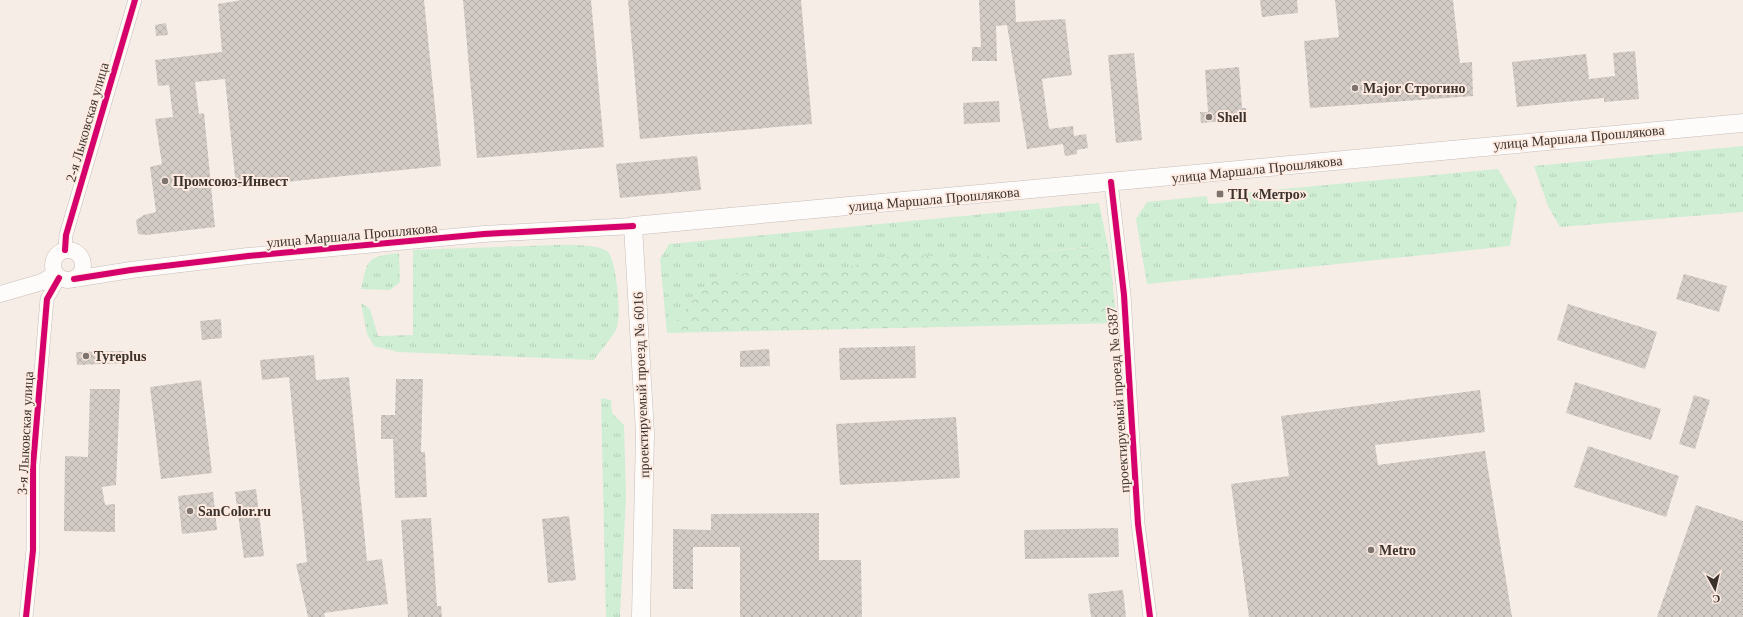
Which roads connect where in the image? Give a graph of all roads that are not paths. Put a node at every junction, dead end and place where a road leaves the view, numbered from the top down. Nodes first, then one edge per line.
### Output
1 (135, 0) edge
2 (1743, 122) edge
3 (1112, 182) junction
4 (633, 226) junction
5 (65, 250) junction
6 (81, 257) junction
7 (125, 270) junction
8 (63, 277) junction
9 (0, 294) edge
10 (26, 617) edge
11 (641, 617) edge
12 (1150, 617) edge

1 - 5 street, 2-я Лыковская улица
2 - 3 main road, улица Маршала Прошлякова
3 - 4 main road, улица Маршала Прошлякова
3 - 12 street, проектируемый проезд № 6387
4 - 7 street, улица Маршала Прошлякова
4 - 11 main road, проектируемый проезд № 6016
5 - 6 street, улица Маршала Прошлякова
5 - 8 street
6 - 7 street, улица Маршала Прошлякова
6 - 8 street
7 - 8 street, улица Маршала Прошлякова
8 - 9 street, улица Маршала Прошлякова
8 - 10 street, 3-я Лыковская улица

